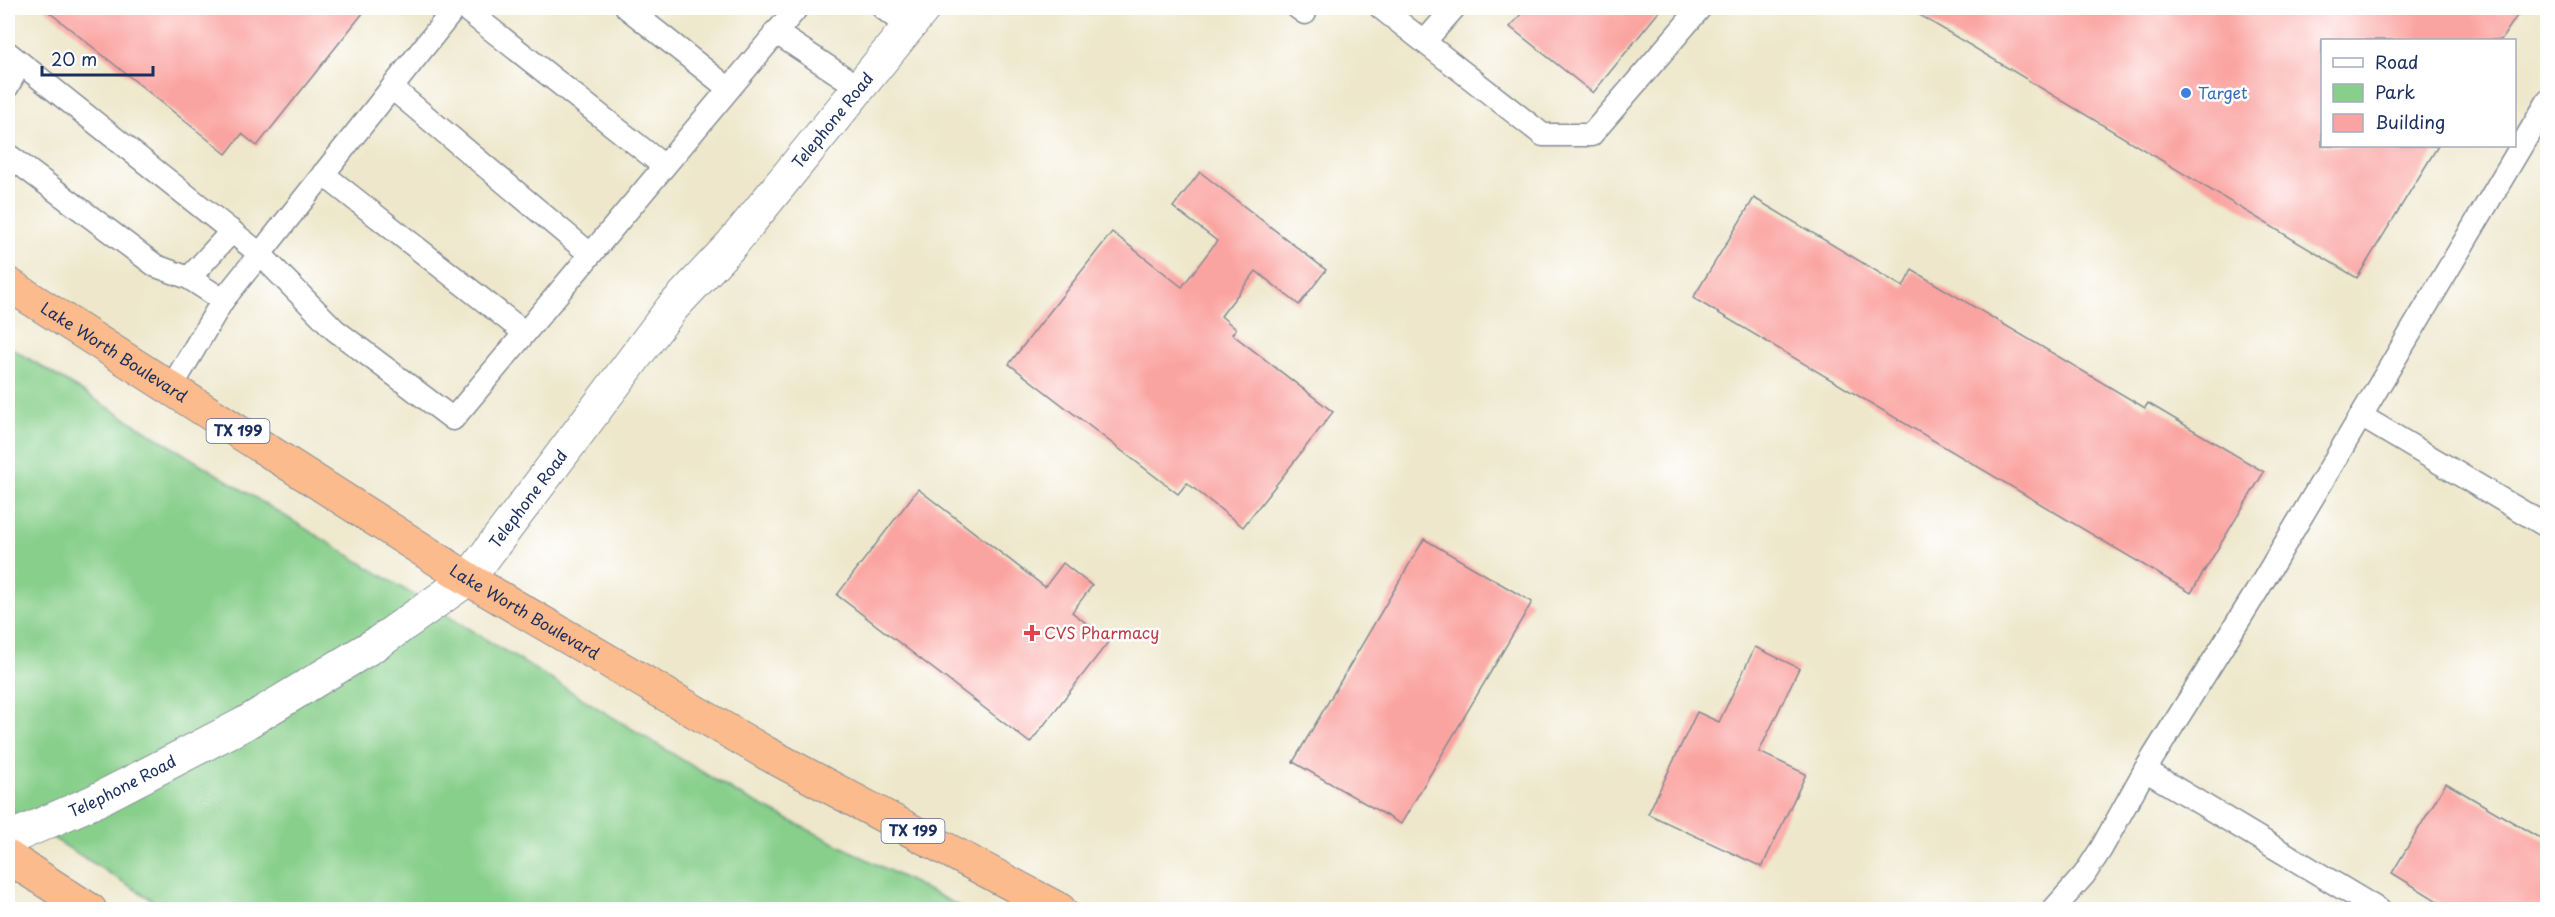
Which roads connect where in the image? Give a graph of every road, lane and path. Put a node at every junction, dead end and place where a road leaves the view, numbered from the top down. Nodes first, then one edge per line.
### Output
1 (455, 8) edge
2 (464, 8) edge
3 (627, 8) edge
4 (794, 8) edge
5 (883, 8) edge
6 (1381, 8) edge
7 (1454, 8) edge
8 (1700, 8) edge
9 (916, 17) edge
10 (775, 32) junction
11 (1426, 40) junction
12 (14, 58) edge
13 (8, 86) edge
14 (392, 88) junction
15 (728, 88) junction
16 (860, 88) junction
17 (2547, 101) edge
18 (8, 155) edge
19 (664, 166) junction
20 (323, 174) junction
21 (232, 231) junction
22 (260, 254) junction
23 (590, 254) junction
24 (189, 278) junction
25 (8, 284) edge
26 (223, 300) junction
27 (525, 333) junction
28 (171, 388) junction
29 (2361, 416) junction
30 (2547, 527) edge
31 (468, 579) junction
32 (2145, 770) junction
33 (8, 839) edge
34 (8, 856) edge
35 (90, 909) edge
36 (1060, 909) edge
37 (2053, 909) edge
38 (2379, 909) edge

1 - 14 lane
2 - 19 lane
3 - 15 lane
4 - 10 lane
5 - 9 lane
6 - 11 lane
7 - 11 lane
8 - 11 lane
9 - 16 street, Telephone Road
10 - 15 lane
10 - 16 lane
12 - 13 lane
12 - 21 lane
14 - 20 lane
14 - 23 lane
15 - 19 lane
16 - 31 street, Telephone Road
17 - 29 lane
18 - 24 lane
19 - 23 lane
20 - 22 lane
20 - 27 lane
21 - 22 lane
21 - 24 lane
22 - 26 lane
22 - 27 lane
23 - 27 lane
24 - 26 lane
25 - 28 highway, Lake Worth Boulevard / TX 199
26 - 28 lane
28 - 31 highway, Lake Worth Boulevard / TX 199
29 - 30 lane
29 - 32 lane
31 - 33 street, Telephone Road
31 - 36 highway, Lake Worth Boulevard / TX 199
32 - 37 lane
32 - 38 lane
34 - 35 highway

